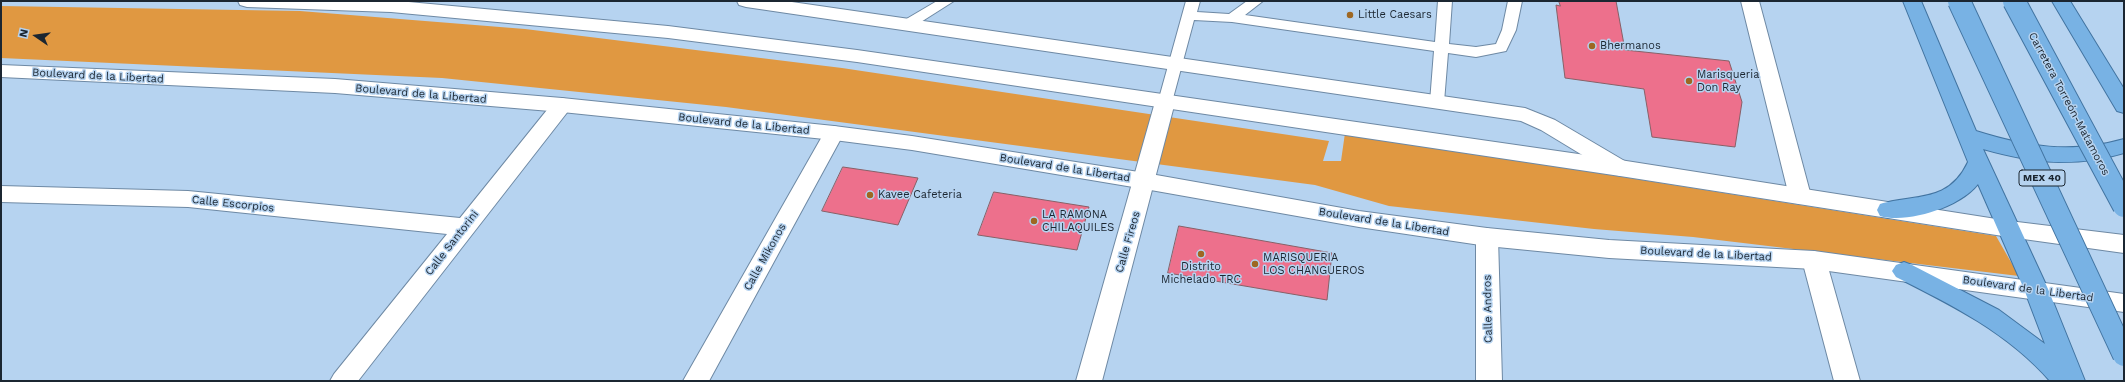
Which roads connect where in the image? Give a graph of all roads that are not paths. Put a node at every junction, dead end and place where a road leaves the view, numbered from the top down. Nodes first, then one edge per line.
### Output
1 (247, 1) edge
2 (746, 1) edge
3 (947, 1) edge
4 (1191, 1) edge
5 (1256, 1) edge
6 (1445, 1) edge
7 (1515, 1) edge
8 (1750, 1) edge
9 (1912, 1) edge
10 (1959, 1) edge
11 (2014, 1) edge
12 (2060, 1) edge
13 (1189, 16) junction
14 (1232, 18) junction
15 (908, 24) junction
16 (1442, 49) junction
17 (1175, 65) junction
18 (1, 71) edge
19 (1165, 102) junction
20 (1437, 102) junction
21 (562, 105) junction
22 (2124, 106) edge
23 (834, 133) junction
24 (1967, 136) junction
25 (2124, 146) edge
26 (1979, 162) junction
27 (1620, 168) junction
28 (1145, 181) junction
29 (1, 194) edge
30 (1800, 196) junction
31 (2124, 206) edge
32 (1888, 210) junction
33 (465, 227) junction
34 (2009, 229) junction
35 (1487, 237) junction
36 (2124, 244) edge
37 (1814, 260) junction
38 (1904, 271) junction
39 (2036, 290) junction
40 (2124, 303) edge
41 (2124, 355) edge
42 (343, 381) edge
43 (696, 381) edge
44 (1089, 381) edge
45 (1489, 381) edge
46 (1847, 381) edge
47 (2065, 381) edge
48 (2072, 381) edge

1 - 19 main road
2 - 15 main road
3 - 15 lane
4 - 13 lane
5 - 14 lane
6 - 16 lane
7 - 16 lane
8 - 30 main road
9 - 24 highway
10 - 41 highway, MEX 40, bridge
11 - 31 highway, Carretera Torreón-Matamoros, bridge
12 - 22 highway
13 - 14 lane
13 - 17 lane
14 - 16 lane
15 - 17 main road
16 - 20 lane
17 - 19 lane
17 - 20 main road
18 - 21 main road, Boulevard de la Libertad
19 - 27 main road
19 - 28 main road, Calle Fireos
20 - 27 main road
21 - 23 main road, Boulevard de la Libertad
21 - 33 main road, Calle Santorini
23 - 28 main road, Boulevard de la Libertad
23 - 43 main road, Calle Mikonos
24 - 25 highway
24 - 26 highway
26 - 32 highway
26 - 34 highway
27 - 30 main road
28 - 35 main road, Boulevard de la Libertad
28 - 44 main road, Calle Fireos
29 - 33 main road, Calle Escorpios
30 - 32 main road
32 - 34 main road
33 - 42 main road, Calle Santorini
34 - 36 main road
34 - 39 highway
35 - 37 main road, Boulevard de la Libertad
35 - 45 main road, Calle Andros
37 - 38 main road, Boulevard de la Libertad
37 - 46 main road
38 - 39 main road, Boulevard de la Libertad
38 - 47 highway
39 - 40 main road, Boulevard de la Libertad
39 - 48 highway

